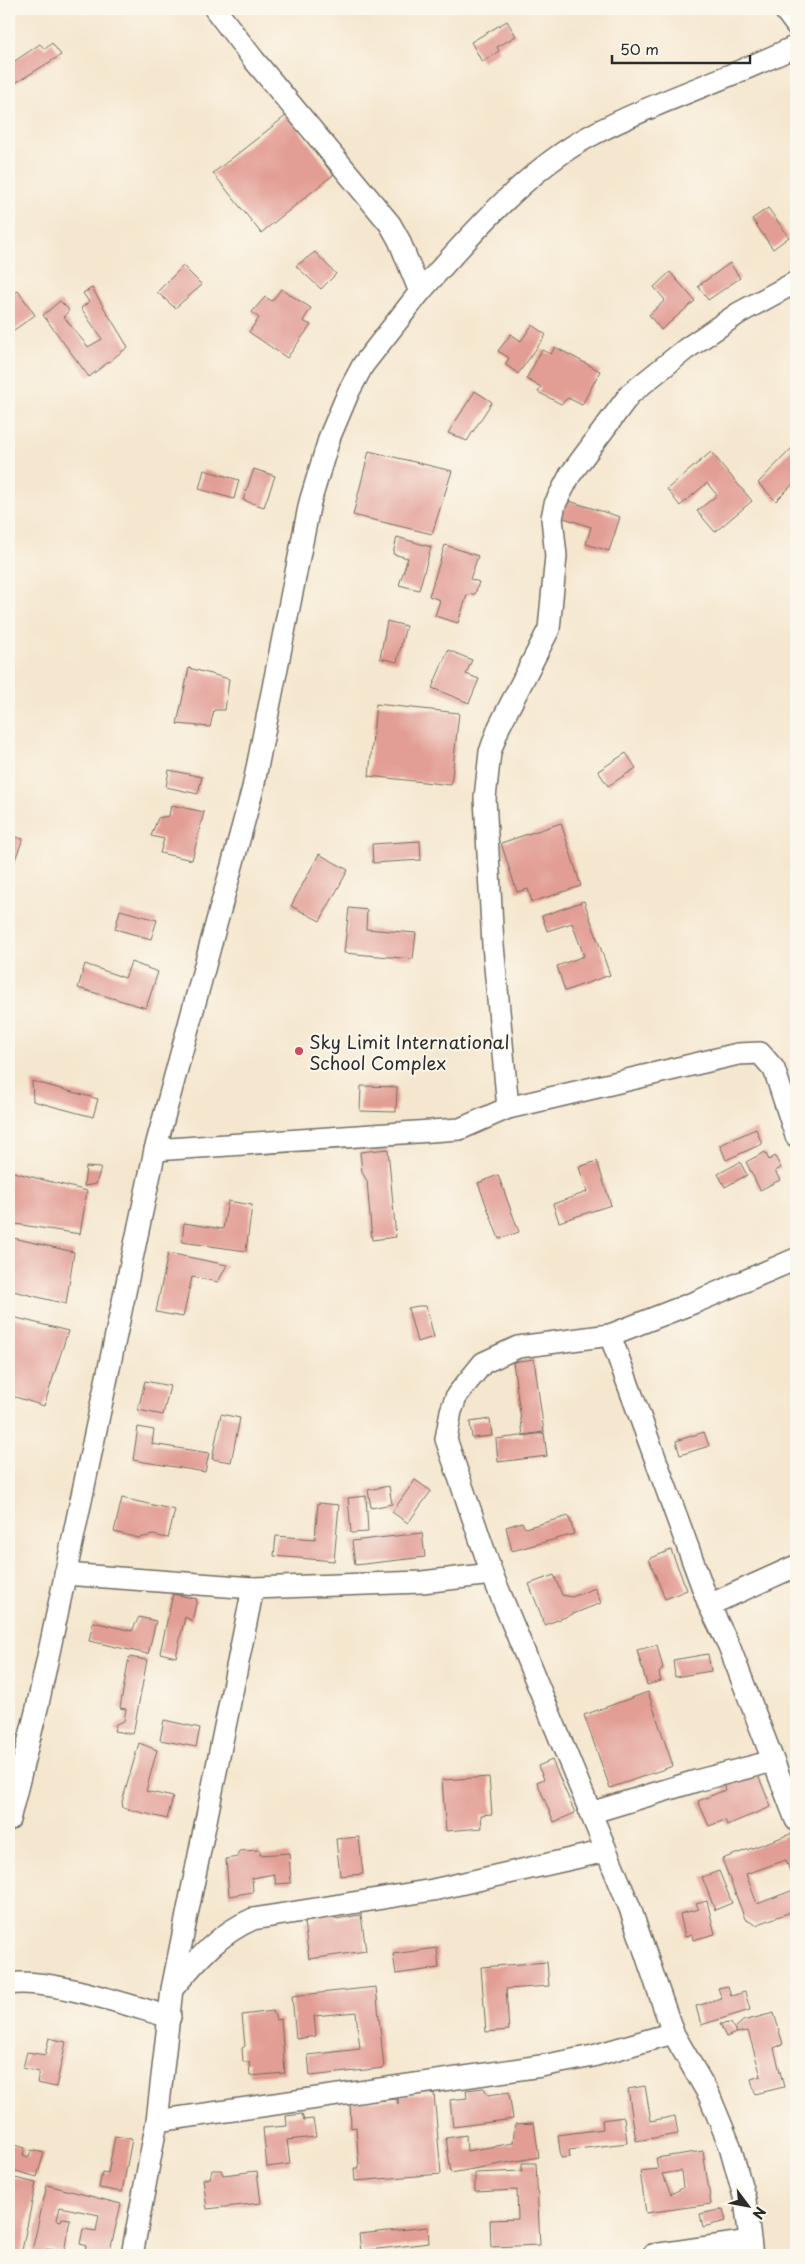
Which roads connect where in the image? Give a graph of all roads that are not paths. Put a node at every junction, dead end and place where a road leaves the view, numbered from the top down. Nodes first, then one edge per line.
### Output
1 (215, 9) edge
2 (784, 9) edge
3 (796, 25) edge
4 (796, 46) edge
5 (796, 282) edge
6 (420, 292) junction
7 (508, 1108) junction
8 (796, 1136) edge
9 (155, 1150) junction
10 (796, 1258) edge
11 (610, 1335) junction
12 (796, 1566) edge
13 (65, 1574) junction
14 (492, 1574) junction
15 (253, 1588) junction
16 (709, 1605) junction
17 (773, 1761) junction
18 (590, 1813) junction
19 (9, 1820) edge
20 (796, 1820) edge
21 (606, 1851) junction
22 (9, 1984) edge
23 (172, 1989) junction
24 (170, 2017) junction
25 (673, 2033) junction
26 (157, 2121) junction
27 (751, 2248) edge
28 (132, 2255) edge
29 (653, 2255) edge

1 - 6 street
2 - 3 street
4 - 6 street
5 - 7 street
6 - 9 street
7 - 8 street
7 - 9 street
9 - 13 street
10 - 11 street
11 - 14 street
11 - 16 street
12 - 16 street
13 - 15 street
13 - 19 street
14 - 15 street
14 - 18 street
15 - 23 street
16 - 17 street
17 - 18 street
17 - 20 street
18 - 21 street
21 - 23 street
21 - 25 street
22 - 24 street
23 - 24 street
24 - 26 street
25 - 26 street
25 - 27 street
26 - 28 street
27 - 29 street

